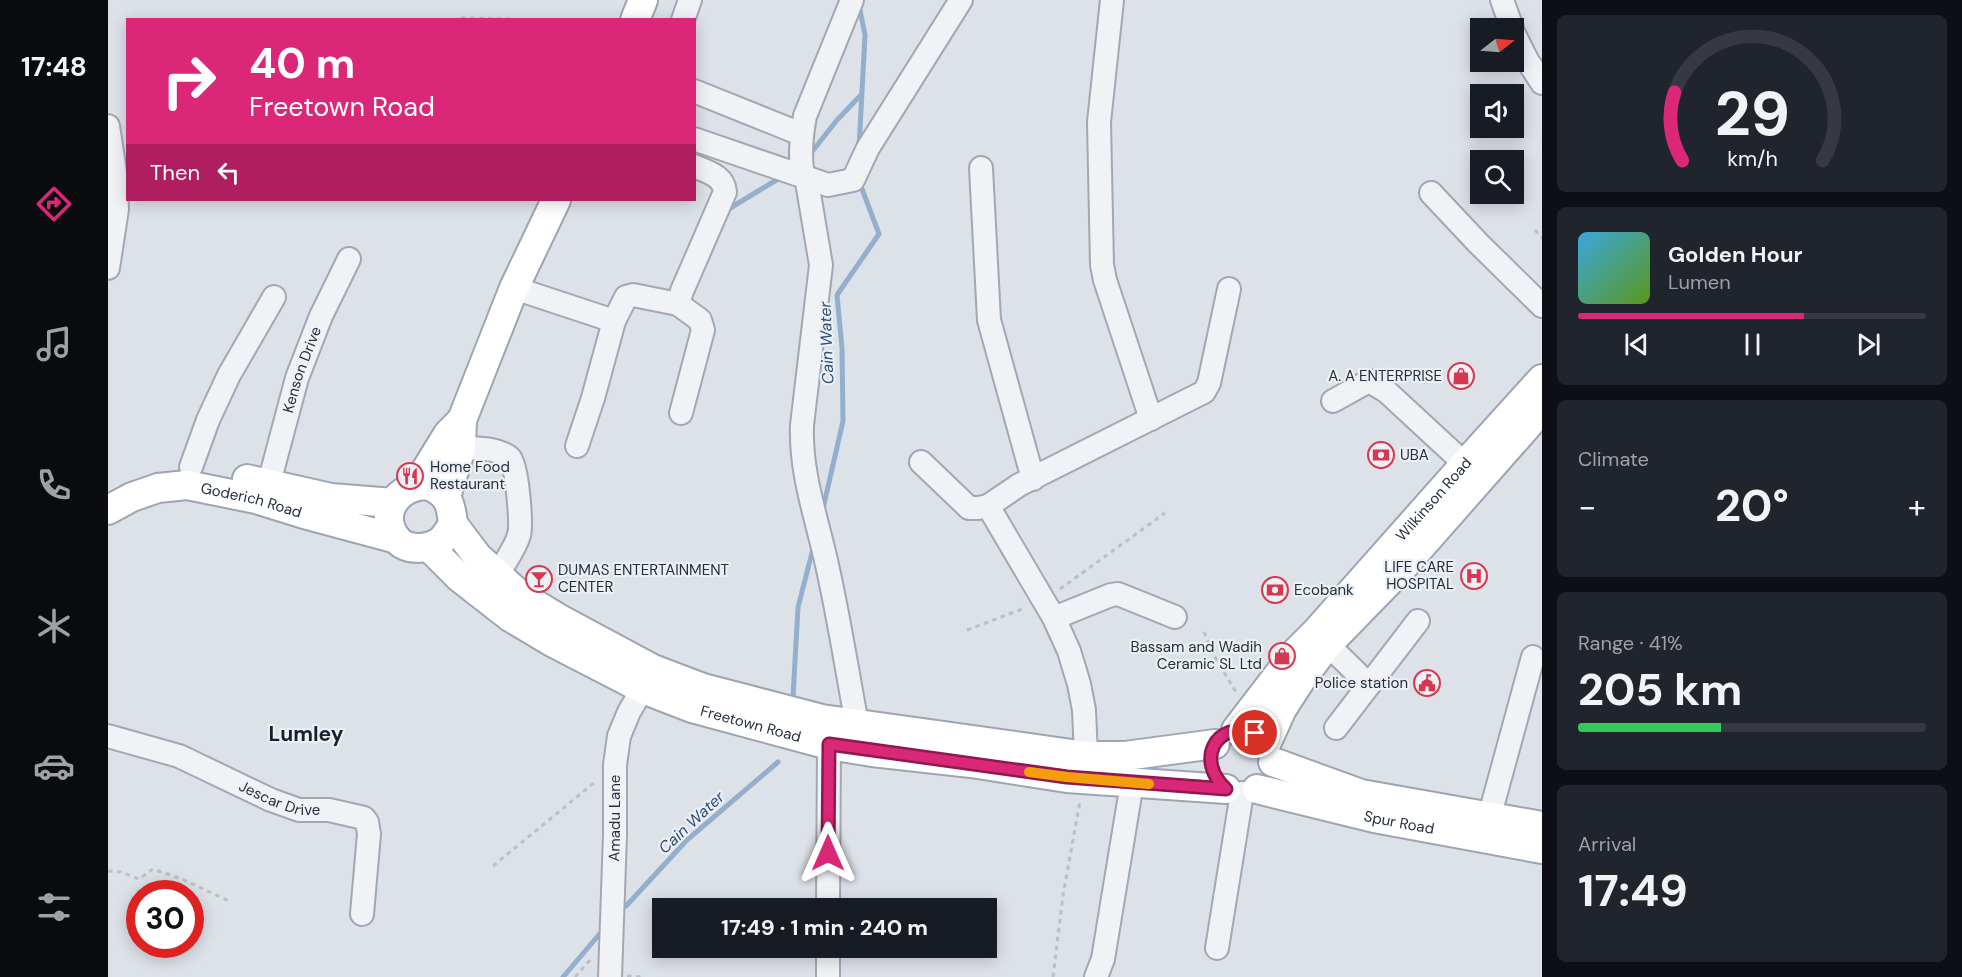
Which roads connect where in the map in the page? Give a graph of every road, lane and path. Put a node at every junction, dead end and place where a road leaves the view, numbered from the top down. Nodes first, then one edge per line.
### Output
1 (643, 0) edge
2 (690, 0) edge
3 (852, 0) edge
4 (961, 0) edge
5 (1112, 0) edge
6 (1502, 0) edge
7 (636, 18) edge
8 (684, 18) edge
9 (1508, 18) edge
10 (1524, 54) edge
11 (1542, 83) edge
12 (696, 91) edge
13 (126, 124) edge
14 (108, 126) edge
15 (801, 134) junction
16 (696, 140) edge
17 (696, 167) edge
18 (981, 168) dead end
19 (121, 172) edge
20 (803, 176) junction
21 (1431, 193) dead end
22 (556, 201) edge
23 (1534, 230) dead end
24 (1542, 238) edge
25 (349, 259) dead end
26 (108, 268) edge
27 (514, 288) junction
28 (1228, 289) dead end
29 (274, 297) dead end
30 (678, 304) junction
31 (1542, 306) edge
32 (614, 321) junction
33 (1542, 379) edge
34 (1333, 401) dead end
35 (1542, 408) edge
36 (681, 413) dead end
37 (1151, 418) junction
38 (462, 420) junction
39 (577, 446) dead end
40 (461, 448) junction
41 (921, 462) dead end
42 (1465, 464) junction
43 (191, 467) junction
44 (1034, 479) junction
45 (269, 483) junction
46 (416, 486) junction
47 (108, 489) edge
48 (446, 497) junction
49 (393, 503) junction
50 (988, 506) junction
51 (108, 510) edge
52 (1165, 513) dead end
53 (453, 524) junction
54 (397, 539) junction
55 (429, 546) junction
56 (497, 576) junction
57 (1048, 609) junction
58 (1175, 617) dead end
59 (1418, 621) dead end
60 (967, 630) dead end
61 (1204, 632) dead end
62 (1322, 638) junction
63 (1533, 657) dead end
64 (648, 679) junction
65 (1369, 685) junction
66 (857, 724) junction
67 (1336, 728) dead end
68 (1233, 729) junction
69 (108, 736) edge
70 (829, 744) junction
71 (1270, 752) junction
72 (615, 765) junction
73 (1085, 767) junction
74 (1132, 783) junction
75 (1242, 790) junction
76 (1490, 818) junction
77 (1542, 826) edge
78 (1542, 849) edge
79 (493, 866) dead end
80 (108, 871) edge
81 (828, 898) edge
82 (231, 902) dead end
83 (362, 914) dead end
84 (1217, 948) dead end
85 (828, 958) edge
86 (610, 977) edge
87 (828, 977) edge
88 (1053, 977) edge
89 (1096, 977) edge

1 - 7 main road
2 - 8 street
3 - 15 street
4 - 20 street
5 - 37 street
6 - 9 street
10 - 11 street
12 - 15 street
13 - 14 street
14 - 19 street
15 - 20 street
16 - 20 street
17 - 30 street
18 - 44 street
19 - 26 street
20 - 66 street
21 - 31 street
22 - 27 main road
23 - 24 path
25 - 45 street, Kenson Drive
27 - 32 street
27 - 38 main road
28 - 37 street
29 - 43 street
30 - 32 street
30 - 36 street
32 - 39 street
33 - 42 main road, Wilkinson Road
34 - 42 street
35 - 62 main road, Wilkinson Road
37 - 44 street
38 - 40 main road
38 - 46 main road
40 - 48 main road
40 - 56 street
41 - 50 street
42 - 62 main road, Wilkinson Road
43 - 45 main road, Goderich Road
43 - 47 main road, Goderich Road
44 - 50 street
45 - 49 main road, Goderich Road
46 - 48 main road
46 - 49 main road
48 - 53 main road
49 - 54 main road
50 - 57 street
51 - 54 main road, Goderich Road
52 - 57 path
53 - 55 main road
53 - 56 main road, Freetown Road
54 - 55 main road
55 - 64 main road, Freetown Road
56 - 64 main road, Freetown Road
57 - 58 street
57 - 60 path
57 - 73 street
59 - 65 street
61 - 68 path
62 - 65 street
62 - 68 main road, Wilkinson Road
62 - 71 main road, Wilkinson Road
63 - 76 street
64 - 66 main road, Freetown Road
64 - 70 main road, Freetown Road
64 - 72 street, Amadu Lane
65 - 67 street
66 - 73 main road, Freetown Road
68 - 71 main road
68 - 73 main road, Freetown Road
68 - 75 main road
69 - 83 street, Jescar Drive
70 - 73 main road, Freetown Road
70 - 81 street
71 - 75 main road
71 - 76 main road, Spur Road
72 - 79 path
72 - 86 street, Amadu Lane
73 - 74 main road, Freetown Road
73 - 88 path
74 - 75 main road, Freetown Road
74 - 89 street
75 - 78 main road, Spur Road
75 - 84 street
76 - 77 main road, Spur Road
80 - 82 path
85 - 87 street

